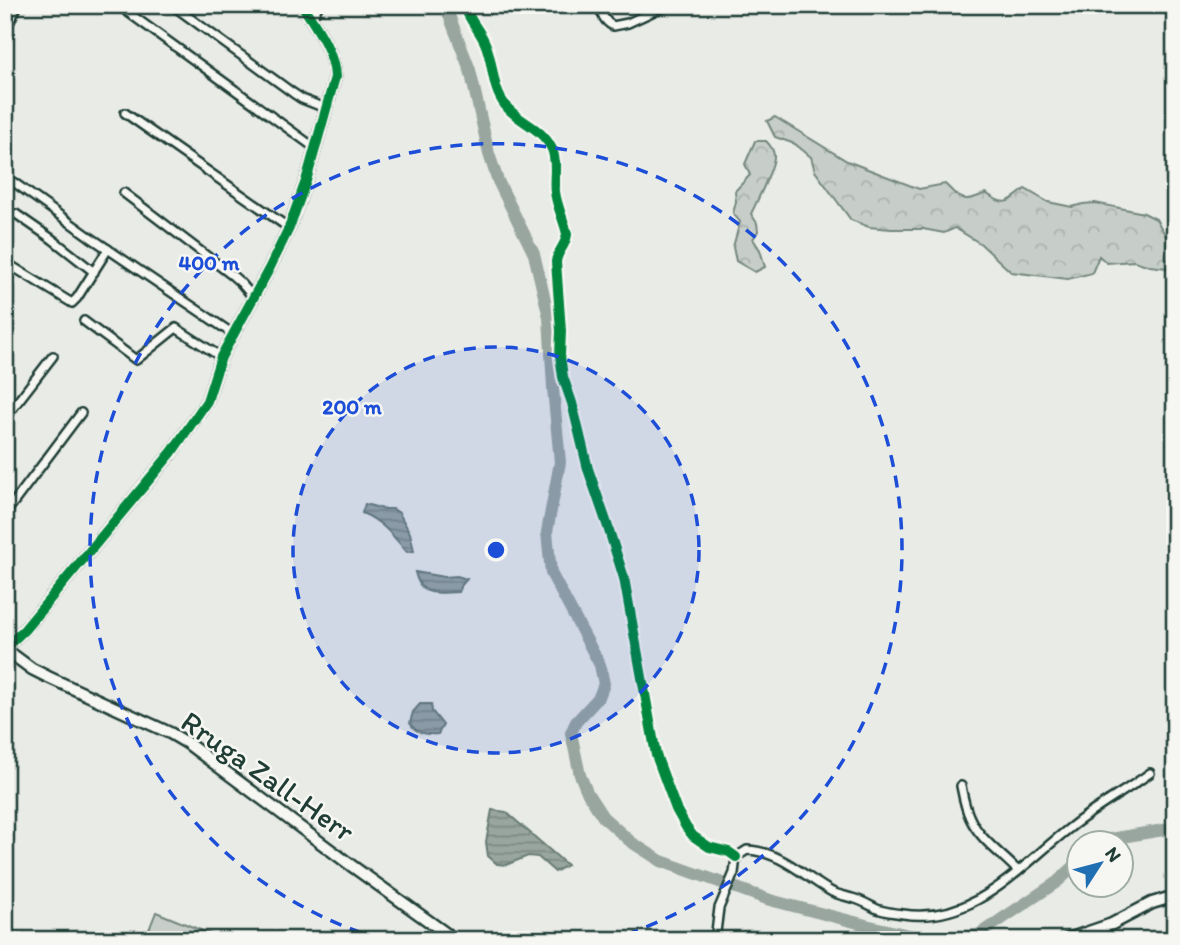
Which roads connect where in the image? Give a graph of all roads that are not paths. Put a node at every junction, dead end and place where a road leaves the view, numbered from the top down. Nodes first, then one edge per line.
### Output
1 (18, 5) edge
2 (118, 5) edge
3 (172, 5) edge
4 (302, 5) edge
5 (319, 5) edge
6 (464, 5) edge
7 (599, 5) edge
8 (667, 5) edge
9 (311, 19) junction
10 (5, 31) edge
11 (325, 108) junction
12 (125, 113) dead end
13 (315, 148) junction
14 (5, 176) edge
15 (124, 194) dead end
16 (16, 215) dead end
17 (289, 228) junction
18 (108, 249) junction
19 (5, 262) edge
20 (94, 272) junction
21 (253, 298) junction
22 (84, 321) dead end
23 (233, 334) junction
24 (53, 356) dead end
25 (221, 357) junction
26 (81, 413) dead end
27 (5, 418) edge
28 (5, 514) edge
29 (5, 649) edge
30 (1150, 773) dead end
31 (961, 786) dead end
32 (736, 857) junction
33 (1018, 871) junction
34 (1175, 896) edge
35 (455, 940) edge
36 (715, 940) edge
37 (1065, 940) edge

1 - 10 street
2 - 13 street
3 - 11 street
4 - 9 street
5 - 9 street
6 - 32 street
7 - 8 street
9 - 11 street
11 - 13 street
12 - 17 street
13 - 17 street
14 - 18 street
15 - 21 street
16 - 20 street
17 - 21 street
18 - 20 street
18 - 23 street
19 - 20 street
21 - 23 street
22 - 25 street
23 - 25 street
24 - 27 street
25 - 29 street
26 - 28 street
29 - 35 street, Rruga Zall-Herr
30 - 33 street
31 - 33 street
32 - 33 street
32 - 36 street
34 - 37 street

